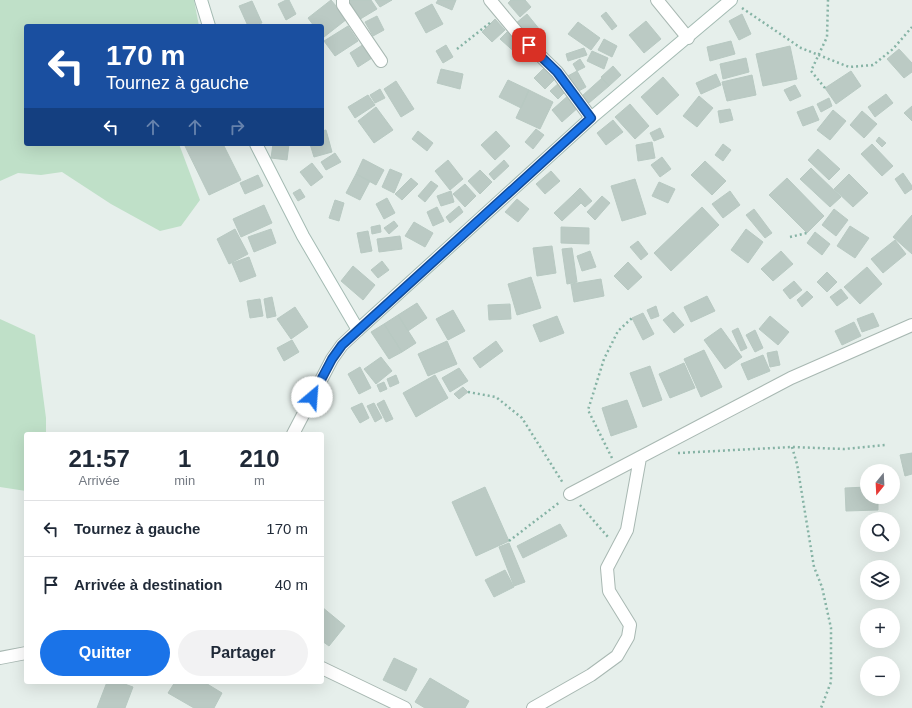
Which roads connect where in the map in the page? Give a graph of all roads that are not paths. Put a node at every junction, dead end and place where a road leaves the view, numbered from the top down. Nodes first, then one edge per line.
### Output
1 (201, 0) edge
2 (342, 0) edge
3 (490, 0) edge
4 (657, 0) edge
5 (731, 0) edge
6 (208, 24) edge
7 (688, 38) junction
8 (381, 61) dead end
9 (591, 118) junction
10 (257, 146) edge
11 (912, 325) edge
12 (358, 330) junction
13 (294, 432) edge
14 (640, 458) junction
15 (570, 494) road end
16 (24, 654) edge
17 (0, 658) edge
18 (324, 669) edge
19 (405, 708) edge
20 (533, 708) edge

1 - 6 street
2 - 8 street
3 - 9 street
4 - 7 street
5 - 7 street
7 - 9 street
9 - 12 street
10 - 12 street
11 - 14 street
12 - 13 street
14 - 15 street
14 - 20 street
16 - 17 street
18 - 19 street

